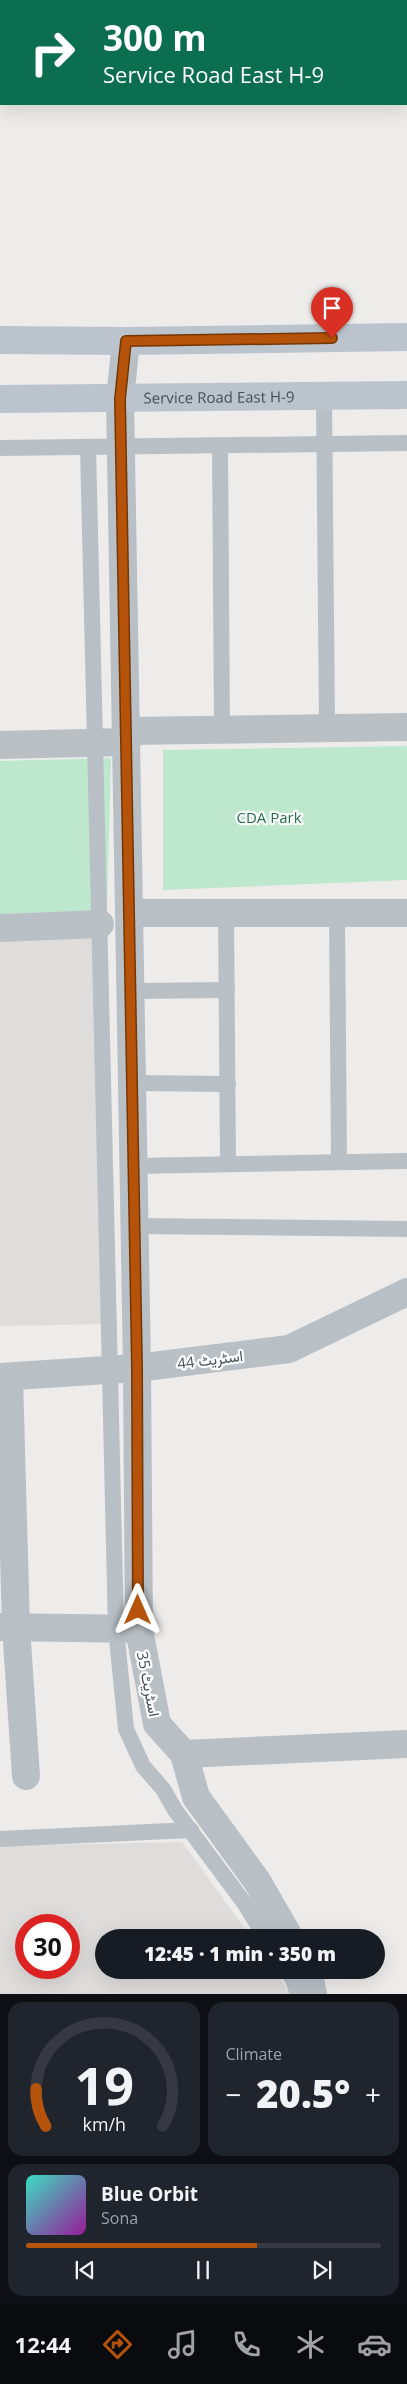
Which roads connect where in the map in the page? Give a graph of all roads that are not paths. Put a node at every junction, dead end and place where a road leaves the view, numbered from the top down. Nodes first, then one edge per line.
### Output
1 (407, 336) edge
2 (0, 340) edge
3 (126, 341) junction
4 (407, 395) edge
5 (324, 396) junction
6 (0, 399) edge
7 (120, 399) junction
8 (407, 443) edge
9 (326, 444) junction
10 (220, 446) junction
11 (88, 447) junction
12 (121, 447) junction
13 (0, 448) edge
14 (407, 727) edge
15 (327, 728) junction
16 (222, 729) junction
17 (126, 736) junction
18 (94, 742) junction
19 (0, 745) edge
20 (129, 913) junction
21 (226, 913) junction
22 (337, 913) junction
23 (407, 913) edge
24 (100, 924) junction
25 (0, 928) edge
26 (227, 990) junction
27 (131, 992) junction
28 (132, 1083) junction
29 (228, 1084) junction
30 (407, 1161) edge
31 (339, 1162) junction
32 (228, 1164) junction
33 (134, 1166) junction
34 (134, 1226) junction
35 (407, 1229) edge
36 (407, 1292) edge
37 (137, 1368) junction
38 (109, 1370) junction
39 (5, 1377) edge
40 (8, 1627) edge
41 (127, 1629) junction
42 (407, 1744) edge
43 (184, 1754) junction
44 (26, 1776) dead end
45 (191, 1830) junction
46 (0, 1839) edge
47 (260, 1929) edge
48 (285, 1929) edge
49 (291, 1979) edge
50 (310, 1979) edge
51 (298, 1994) edge
52 (313, 1994) edge

1 - 3 main road
2 - 3 main road
3 - 7 street, اسٹریٹ 35
4 - 5 main road, Service Road East H-9
5 - 7 main road, Service Road East H-9
5 - 9 lane
6 - 7 main road, Service Road East H-9
7 - 12 street, اسٹریٹ 35
8 - 9 lane
9 - 10 lane
9 - 15 lane
10 - 12 lane
10 - 16 lane
11 - 12 lane
11 - 13 lane
11 - 18 lane
12 - 17 street, اسٹریٹ 35
14 - 15 street
15 - 16 street
16 - 17 street
17 - 18 street
17 - 20 street, اسٹریٹ 35
18 - 19 street
18 - 24 lane
20 - 21 street
20 - 27 street, اسٹریٹ 35
21 - 22 street
21 - 26 lane
22 - 23 street
22 - 31 lane
24 - 25 street
24 - 38 lane
26 - 27 lane
26 - 29 lane
27 - 28 street, اسٹریٹ 35
28 - 29 lane
28 - 33 street, اسٹریٹ 35
29 - 32 lane
30 - 31 lane
31 - 32 lane
32 - 33 lane
33 - 34 street, اسٹریٹ 35
34 - 35 lane
34 - 37 street, اسٹریٹ 35
36 - 37 street, اسٹریٹ 44
37 - 38 street, اسٹریٹ 44
37 - 41 street, اسٹریٹ 35
38 - 39 street, اسٹریٹ 44
38 - 41 lane
39 - 40 street
40 - 41 street
40 - 44 street
41 - 43 street, اسٹریٹ 35
41 - 45 lane
42 - 43 street
43 - 48 street, اسٹریٹ 35
45 - 46 lane
45 - 47 lane
49 - 51 lane
50 - 52 street

